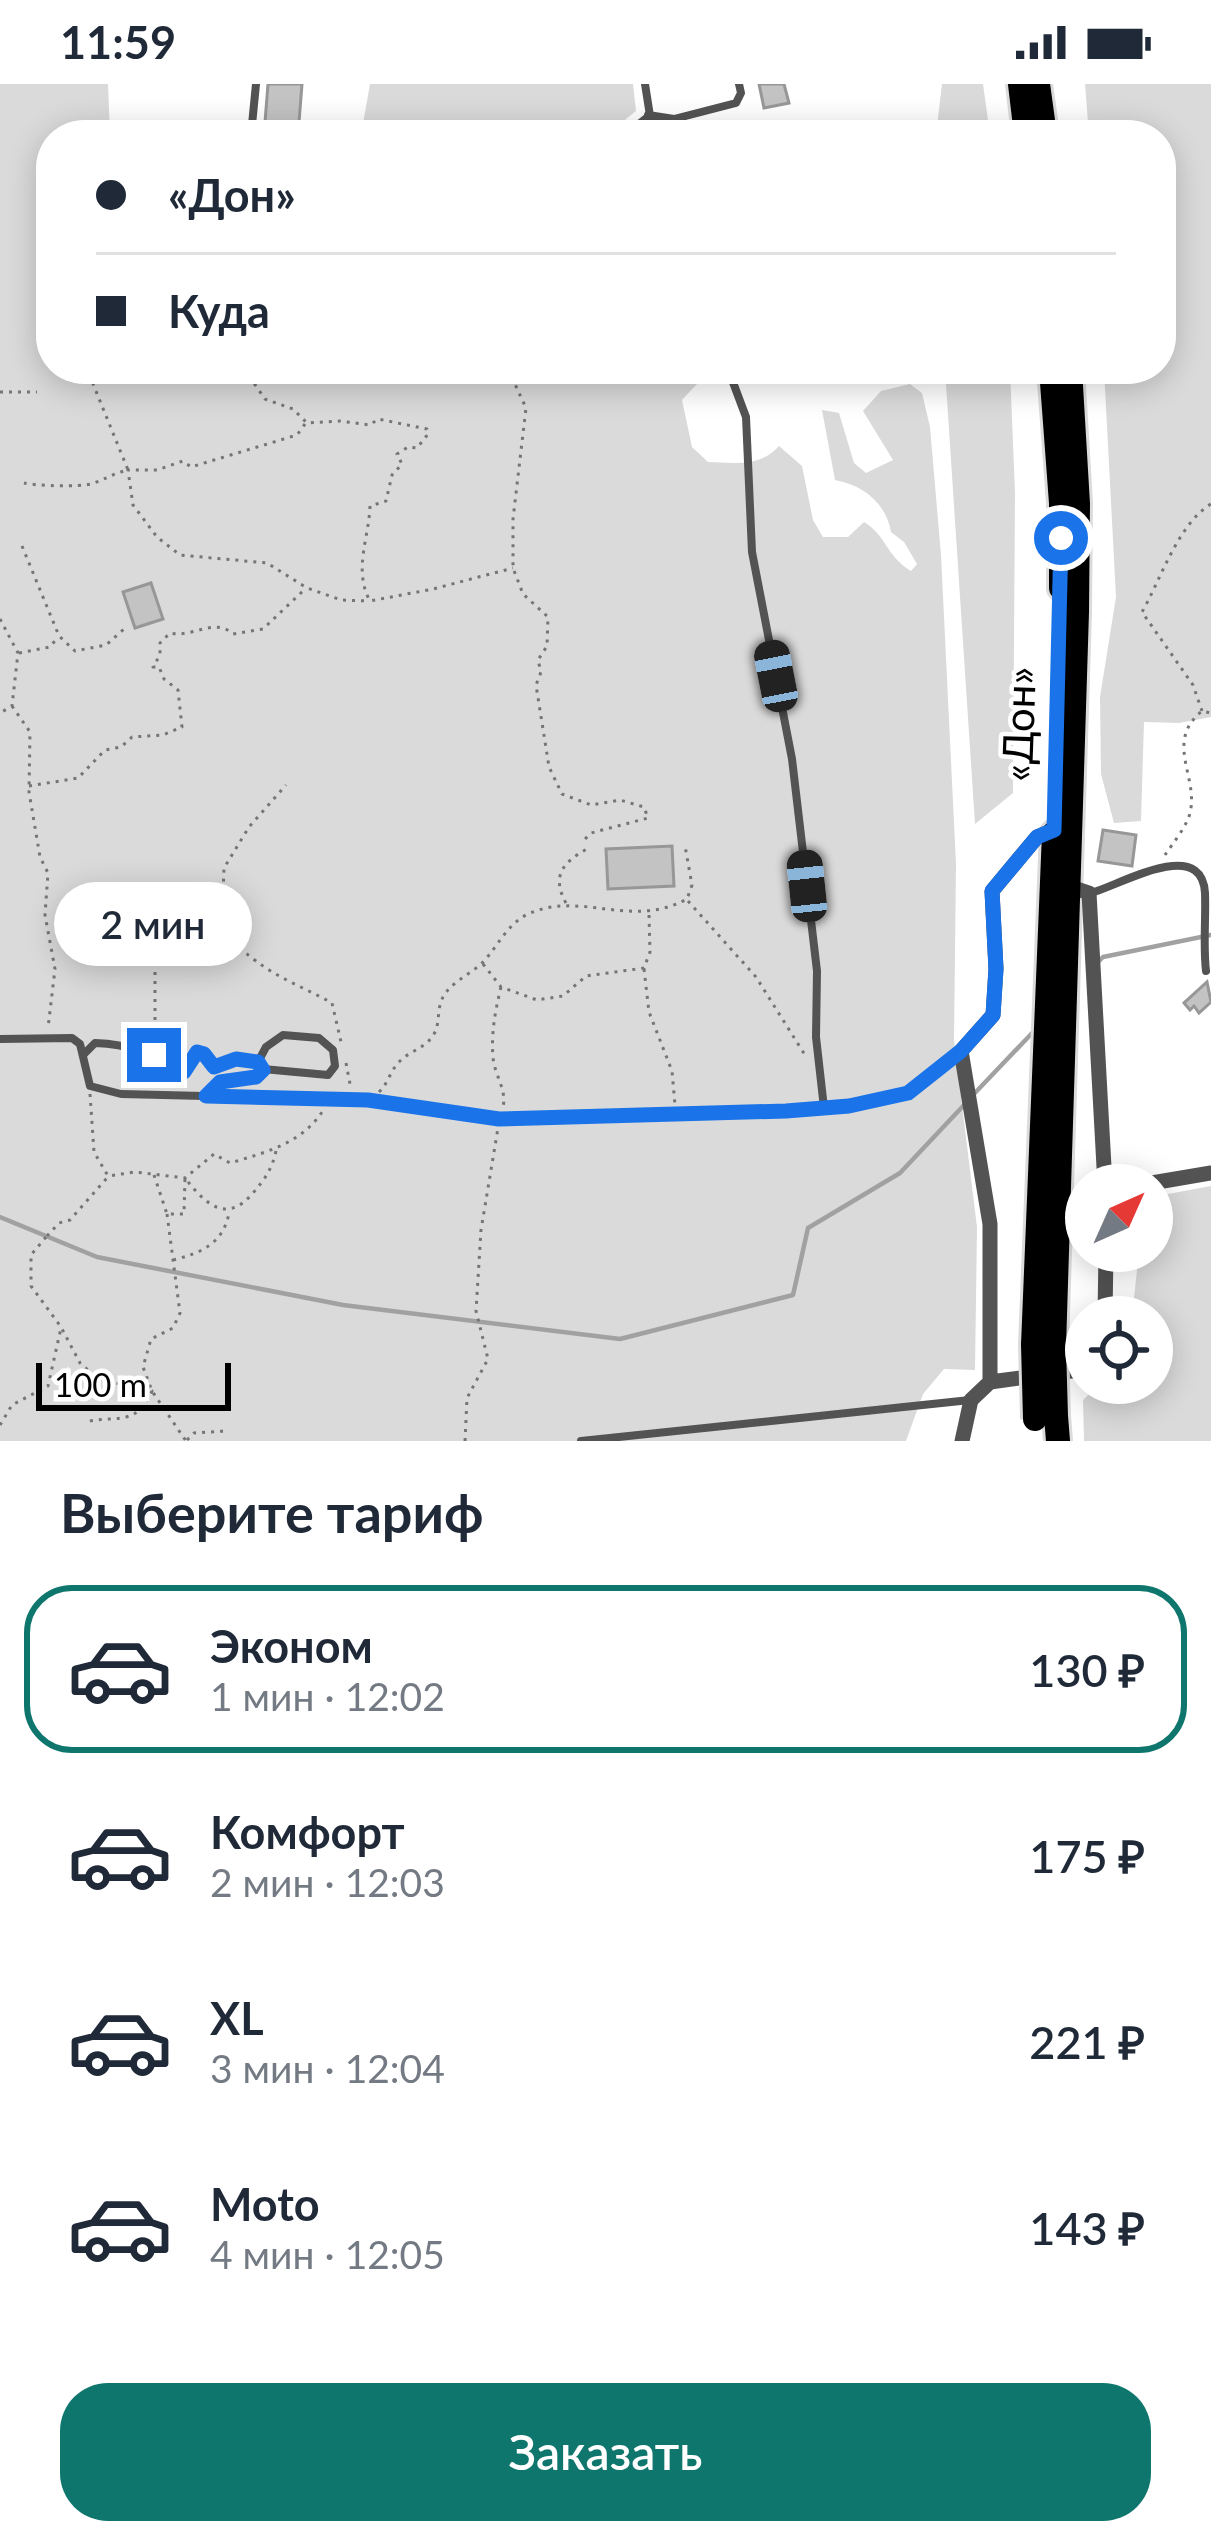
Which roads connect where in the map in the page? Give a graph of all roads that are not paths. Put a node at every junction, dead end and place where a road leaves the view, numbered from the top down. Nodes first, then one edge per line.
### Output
1 (256, 84) edge
2 (645, 84) edge
3 (739, 84) edge
4 (1020, 84) edge
5 (1038, 84) edge
6 (648, 116) junction
7 (252, 120) edge
8 (643, 120) edge
9 (649, 120) edge
10 (1024, 120) edge
11 (1043, 120) edge
12 (734, 384) edge
13 (1052, 384) edge
14 (1071, 384) edge
15 (1054, 830) junction
16 (1205, 887) junction
17 (1078, 890) junction
18 (1211, 898) edge
19 (1206, 971) dead end
20 (0, 1039) edge
21 (961, 1051) junction
22 (83, 1055) junction
23 (261, 1066) junction
24 (206, 1096) junction
25 (824, 1108) junction
26 (1103, 1164) edge
27 (1211, 1173) edge
28 (1173, 1179) edge
29 (1043, 1346) junction
30 (1065, 1372) edge
31 (990, 1382) junction
32 (971, 1400) junction
33 (1046, 1429) edge
34 (581, 1441) edge
35 (962, 1441) edge

1 - 7 lane
2 - 6 lane
3 - 6 lane
4 - 10 highway
5 - 11 highway
6 - 8 lane
6 - 9 lane
12 - 25 lane
13 - 15 highway, «Дон»
14 - 17 highway, «Дон»
15 - 21 street
15 - 29 highway, «Дон»
16 - 17 lane
16 - 18 lane
16 - 19 lane
17 - 26 street
17 - 29 highway, «Дон»
20 - 22 lane
21 - 25 lane
21 - 31 street
22 - 23 lane
22 - 24 lane
23 - 23 lane
23 - 24 lane
24 - 25 lane
27 - 28 street
29 - 33 highway, «Дон», bridge
30 - 31 street
31 - 32 street
32 - 34 lane
32 - 35 street

